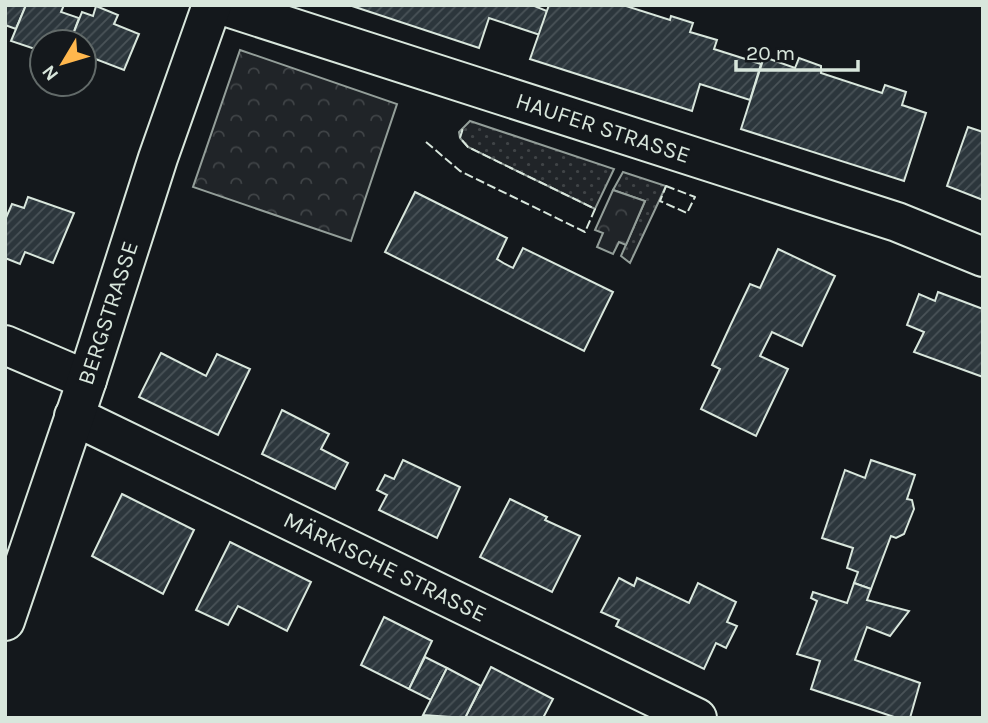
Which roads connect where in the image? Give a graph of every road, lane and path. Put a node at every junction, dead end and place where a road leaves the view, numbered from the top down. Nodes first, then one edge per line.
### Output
1 (212, 5) edge
2 (221, 5) edge
3 (983, 257) edge
4 (5, 345) edge
5 (88, 380) junction
6 (74, 416) junction
7 (5, 621) edge
8 (697, 718) edge

1 - 5 street, BERGSTRASSE
2 - 3 street, HAUFER STRASSE
4 - 5 street
5 - 6 street, BERGSTRASSE
6 - 7 street, BERGSTRASSE
6 - 8 street, MÄRKISCHE STRASSE

